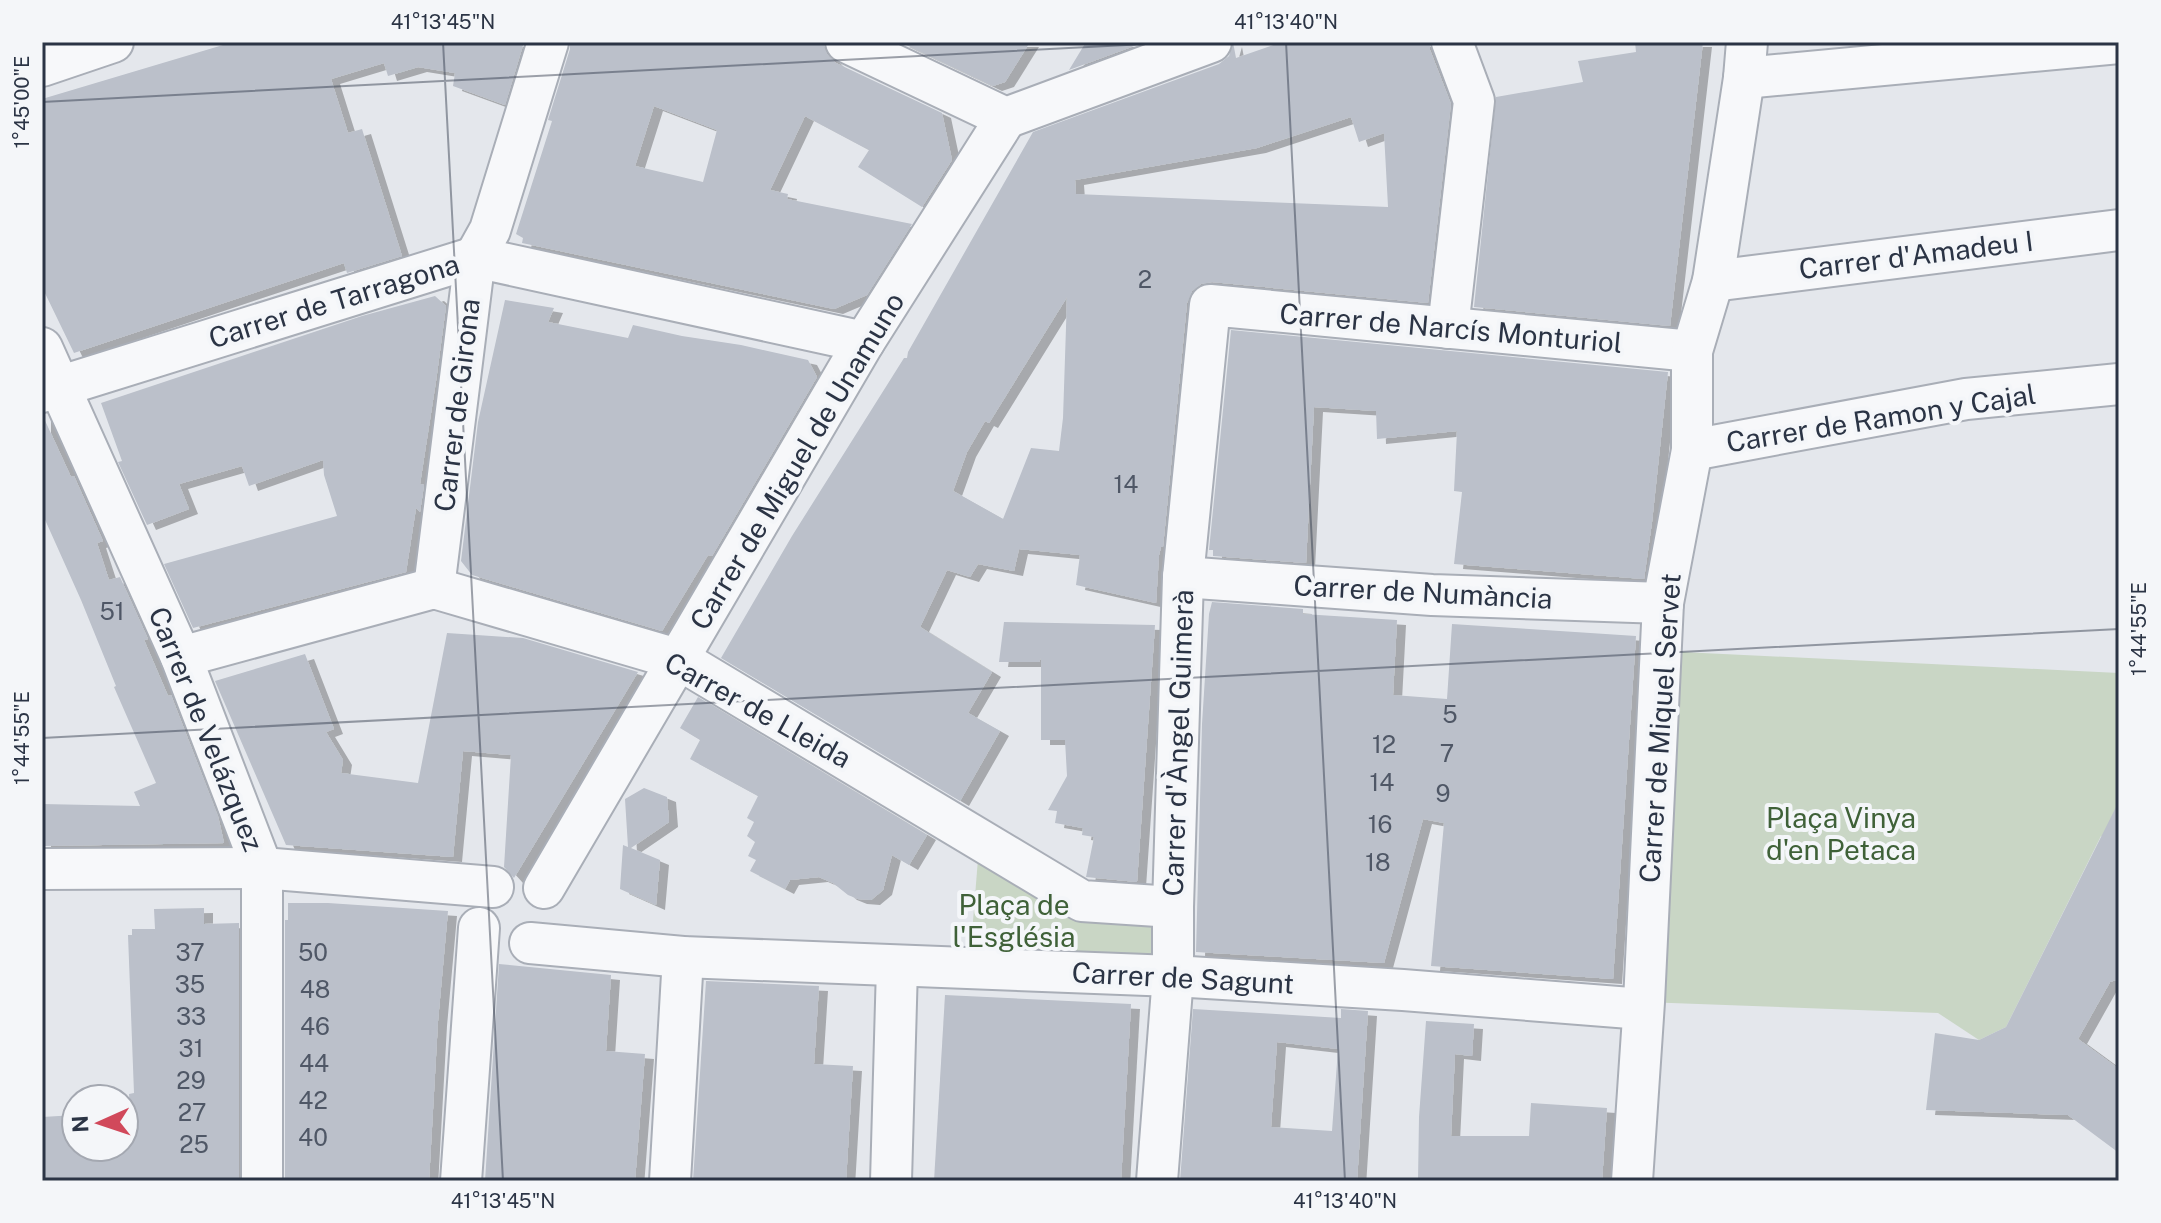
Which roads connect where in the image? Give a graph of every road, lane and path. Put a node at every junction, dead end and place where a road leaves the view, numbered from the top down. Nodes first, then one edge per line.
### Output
1 (113, 42) edge
2 (548, 42) edge
3 (846, 42) edge
4 (1211, 42) edge
5 (1452, 42) edge
6 (2119, 43) edge
7 (1746, 60) edge
8 (42, 66) edge
9 (1006, 118) junction
10 (2119, 230) edge
11 (475, 257) junction
12 (1713, 281) junction
13 (1210, 305) joint
14 (1448, 328) junction
15 (864, 342) junction
16 (42, 348) edge
17 (1692, 351) junction
18 (2119, 384) edge
19 (50, 389) edge
20 (1692, 450) junction
21 (1183, 577) junction
22 (434, 588) junction
23 (1663, 603) junction
24 (181, 657) junction
25 (680, 660) junction
26 (262, 868) junction
27 (42, 869) edge
28 (493, 887) junction
29 (544, 888) junction
30 (1173, 907) junction
31 (479, 928) junction
32 (530, 943) junction
33 (683, 957) junction
34 (897, 967) junction
35 (1173, 976) junction
36 (1643, 1009) junction
37 (262, 1181) edge
38 (461, 1181) edge
39 (670, 1181) edge
40 (891, 1181) edge
41 (1157, 1181) edge
42 (1632, 1181) edge

1 - 8 street
2 - 11 street, Carrer de Girona
3 - 9 street
4 - 9 street
5 - 14 street
6 - 7 street
7 - 12 street, Carrer de Miquel Servet
9 - 15 street, Carrer de Miguel de Unamuno
10 - 12 street, Carrer d'Amadeu I
11 - 15 street, Carrer de Tarragona
11 - 19 street, Carrer de Tarragona
11 - 22 street, Carrer de Girona
12 - 17 street, Carrer de Miquel Servet
13 - 14 street, Carrer de Narcís Monturiol
13 - 21 street, Carrer d'Àngel Guimerà
14 - 17 street, Carrer de Narcís Monturiol
15 - 25 street, Carrer de Miguel de Unamuno
16 - 19 street, Carrer de Velázquez
17 - 20 street, Carrer de Miquel Servet
18 - 20 street, Carrer de Ramon y Cajal
19 - 24 street, Carrer de Velázquez
20 - 23 street, Carrer de Miquel Servet
21 - 23 street, Carrer de Numància
21 - 30 street, Carrer d'Àngel Guimerà
22 - 24 street
22 - 25 street, Carrer de Lleida
23 - 36 street, Carrer de Miquel Servet
24 - 26 street, Carrer de Velázquez
25 - 29 street, Carrer de Miguel de Unamuno
25 - 30 street, Carrer de Lleida
26 - 27 street
26 - 28 street
26 - 37 street, Carrer de Velázquez
28 - 29 street
28 - 31 street
29 - 32 street
30 - 35 street, Carrer d'Àngel Guimerà
31 - 32 street
31 - 38 street
32 - 33 street, Carrer de Sagunt
33 - 34 street, Carrer de Sagunt
33 - 39 street
34 - 35 street, Carrer de Sagunt
34 - 40 street
35 - 36 street, Carrer de Sagunt
35 - 41 street, Carrer d'Àngel Guimerà
36 - 42 street, Carrer de Miquel Servet

